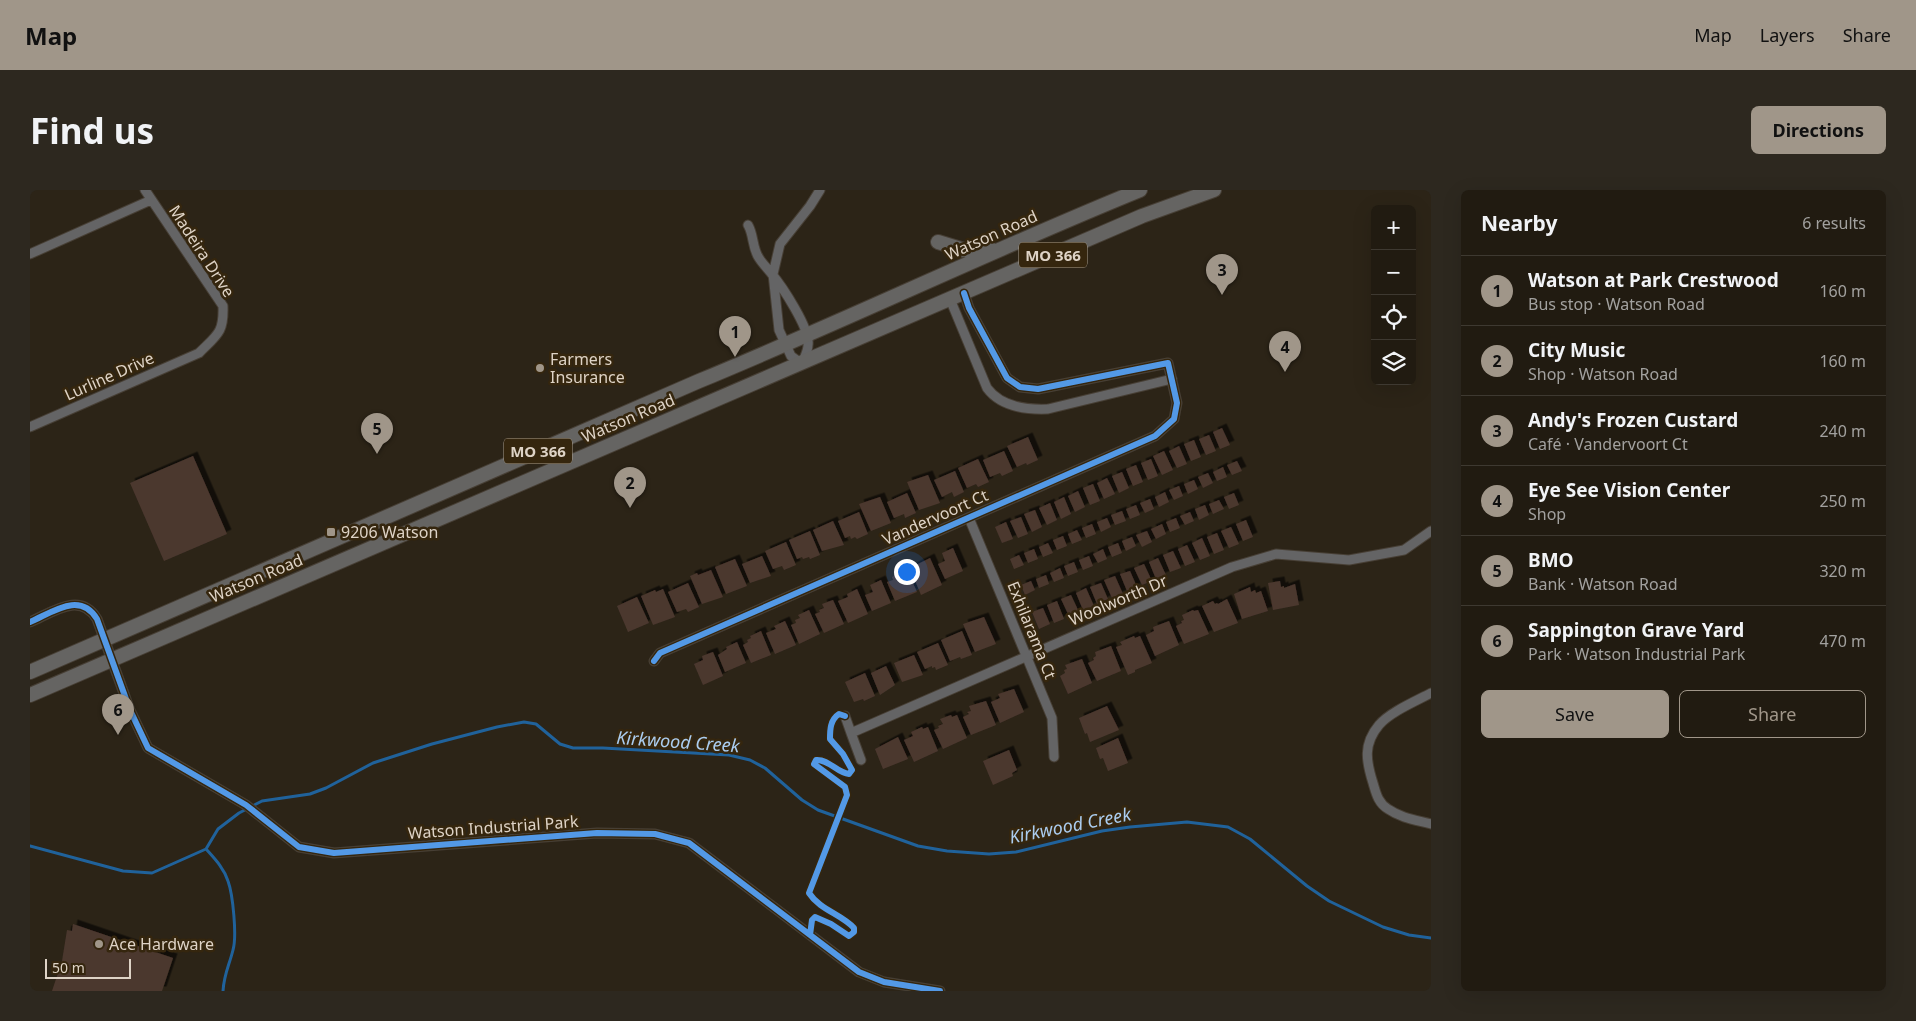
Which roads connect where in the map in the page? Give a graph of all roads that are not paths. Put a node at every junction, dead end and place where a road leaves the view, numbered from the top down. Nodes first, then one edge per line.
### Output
1 (145, 190) edge
2 (820, 190) edge
3 (1140, 190) edge
4 (1214, 190) edge
5 (151, 200) junction
6 (748, 225) dead end
7 (938, 242) dead end
8 (998, 250) junction
9 (30, 254) edge
10 (773, 274) junction
11 (964, 293) junction
12 (950, 299) junction
13 (808, 335) junction
14 (785, 345) junction
15 (199, 353) joint
16 (802, 364) junction
17 (1172, 379) junction
18 (30, 427) edge
19 (969, 518) junction
20 (1431, 532) edge
21 (30, 622) edge
22 (105, 640) junction
23 (1026, 656) junction
24 (112, 660) junction
25 (654, 661) dead end
26 (30, 672) edge
27 (1431, 692) edge
28 (30, 695) edge
29 (844, 716) dead end
30 (851, 733) junction
31 (1054, 757) dead end
32 (861, 760) dead end
33 (1431, 824) edge
34 (940, 991) edge

1 - 5 street, Madeira Drive
2 - 10 street
3 - 8 main road, Watson Road / MO 366
4 - 11 main road, Watson Road / MO 366
5 - 9 street
5 - 15 street, Madeira Drive
6 - 10 street
7 - 8 main road
8 - 13 main road, Watson Road / MO 366
10 - 13 street
10 - 14 street
11 - 12 main road, Watson Road / MO 366
11 - 17 street, Vandervoort Ct
12 - 16 main road, Watson Road / MO 366
12 - 17 street
13 - 14 main road, Watson Road / MO 366
13 - 16 street
14 - 16 street
14 - 22 main road, Watson Road / MO 366
15 - 18 street, Lurline Drive
16 - 24 main road, Watson Road / MO 366
17 - 19 street, Vandervoort Ct
19 - 23 street, Exhilarama Ct
19 - 25 street, Vandervoort Ct
20 - 23 street, Woolworth Dr
21 - 22 street, Watson Industrial Park
22 - 24 street, Watson Industrial Park
22 - 26 main road, Watson Road / MO 366
23 - 30 street, Woolworth Dr
23 - 31 street, Exhilarama Ct
24 - 28 main road, Watson Road / MO 366
24 - 34 street, Watson Industrial Park
27 - 33 street
29 - 30 street
30 - 32 street

